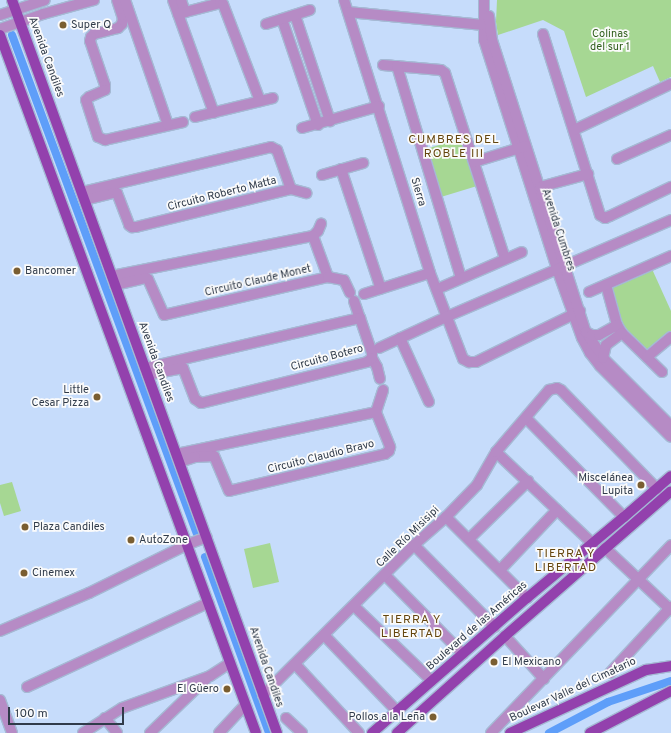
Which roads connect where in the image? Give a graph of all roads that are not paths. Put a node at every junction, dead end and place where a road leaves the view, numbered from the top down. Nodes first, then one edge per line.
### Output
1 (12, 0) edge
2 (46, 0) edge
3 (94, 0) edge
4 (117, 0) edge
5 (125, 0) edge
6 (173, 0) edge
7 (180, 0) edge
8 (344, 0) edge
9 (484, 0) edge
10 (490, 0) edge
11 (16, 10) junction
12 (310, 10) dead end
13 (348, 12) junction
14 (181, 13) junction
15 (0, 15) edge
16 (295, 15) junction
17 (282, 19) junction
18 (21, 22) junction
19 (266, 24) dead end
20 (483, 25) junction
21 (0, 29) edge
22 (543, 34) dead end
23 (0, 35) edge
24 (383, 66) dead end
25 (397, 66) junction
26 (671, 84) edge
27 (273, 98) dead end
28 (260, 101) junction
29 (379, 106) junction
30 (214, 113) junction
31 (195, 117) dead end
32 (330, 121) junction
33 (183, 122) dead end
34 (168, 125) junction
35 (318, 125) junction
36 (302, 128) dead end
37 (574, 130) junction
38 (671, 135) edge
39 (523, 148) junction
40 (617, 159) dead end
41 (474, 162) junction
42 (363, 163) dead end
43 (341, 169) junction
44 (588, 174) junction
45 (322, 176) dead end
46 (540, 187) junction
47 (671, 187) edge
48 (291, 189) junction
49 (306, 193) dead end
50 (84, 196) junction
51 (671, 220) edge
52 (321, 224) dead end
53 (313, 236) junction
54 (522, 252) dead end
55 (671, 256) edge
56 (505, 259) junction
57 (561, 268) junction
58 (430, 273) junction
59 (328, 277) junction
60 (462, 278) junction
61 (114, 280) junction
62 (606, 285) junction
63 (442, 287) dead end
64 (381, 289) junction
65 (589, 292) dead end
66 (364, 294) dead end
67 (576, 312) junction
68 (446, 316) junction
69 (360, 318) junction
70 (620, 329) junction
71 (586, 332) junction
72 (599, 335) junction
73 (671, 337) edge
74 (400, 338) junction
75 (606, 345) junction
76 (379, 348) dead end
77 (647, 357) junction
78 (372, 358) junction
79 (603, 358) junction
80 (147, 371) junction
81 (662, 372) dead end
82 (380, 379) dead end
83 (383, 390) dead end
84 (429, 402) dead end
85 (376, 412) junction
86 (526, 418) junction
87 (671, 426) edge
88 (671, 437) edge
89 (496, 452) junction
90 (178, 458) junction
91 (671, 476) edge
92 (528, 481) junction
93 (657, 489) junction
94 (671, 491) edge
95 (557, 510) junction
96 (446, 517) junction
97 (624, 517) junction
98 (469, 539) junction
99 (197, 541) junction
100 (593, 544) junction
101 (414, 545) junction
102 (671, 546) edge
103 (605, 548) junction
104 (500, 570) junction
105 (385, 574) junction
106 (639, 580) junction
107 (527, 598) junction
108 (208, 603) junction
109 (354, 606) junction
110 (670, 609) edge
111 (495, 626) junction
112 (0, 631) edge
113 (324, 635) junction
114 (505, 636) junction
115 (463, 654) junction
116 (230, 663) junction
117 (295, 664) junction
118 (671, 666) edge
119 (610, 673) dead end
120 (210, 676) junction
121 (544, 678) junction
122 (432, 681) junction
123 (27, 686) dead end
124 (671, 691) edge
125 (263, 695) junction
126 (0, 700) edge
127 (245, 705) junction
128 (397, 711) junction
129 (105, 718) junction
130 (286, 718) dead end
131 (12, 733) edge
132 (83, 733) edge
133 (117, 733) edge
134 (150, 733) edge
135 (219, 733) edge
136 (256, 733) edge
137 (277, 733) edge
138 (302, 733) edge
139 (359, 733) edge
140 (372, 733) edge
141 (397, 733) edge
142 (491, 733) edge
143 (510, 733) edge
144 (590, 733) edge

1 - 11 main road, Avenida Candiles
2 - 11 street
3 - 18 street
4 - 34 street
5 - 34 street
6 - 14 street
7 - 14 street
8 - 13 street, Sierra
9 - 20 street, Avenida Cumbres
10 - 39 street, Avenida Cumbres
11 - 15 street
11 - 18 main road, Avenida Candiles
12 - 16 street
13 - 20 street
13 - 29 street, Sierra
14 - 28 street
14 - 30 street
16 - 17 street
16 - 32 street
17 - 19 street
17 - 35 street
18 - 21 street
18 - 50 main road, Avenida Candiles
20 - 39 street, Avenida Cumbres
22 - 37 street
23 - 99 main road, Avenida Candiles
24 - 25 street
25 - 41 street
25 - 60 street
26 - 37 street
27 - 28 street
28 - 30 street
29 - 32 street
29 - 58 street, Sierra
30 - 31 street
32 - 35 street
33 - 34 street
35 - 36 street
37 - 44 street
38 - 40 street
39 - 41 street
39 - 46 street, Avenida Cumbres
39 - 57 street, Avenida Cumbres
41 - 56 street
42 - 43 street
43 - 45 street
43 - 64 street
44 - 46 street
44 - 47 street
46 - 57 street, Avenida Cumbres
48 - 49 street
48 - 50 street, Circuito Roberto Matta
48 - 50 street, Circuito Roberto Matta
50 - 61 main road, Avenida Candiles
51 - 57 street
52 - 53 street
53 - 59 street, Circuito Claude Monet
53 - 61 street
54 - 56 street
55 - 62 street
56 - 60 street
57 - 67 street, Avenida Cumbres
57 - 68 street
58 - 64 street
58 - 68 street, Sierra
59 - 61 street, Circuito Claude Monet
59 - 69 street, Circuito Botero
60 - 63 street
61 - 80 main road, Avenida Candiles
62 - 65 street
62 - 70 street
64 - 66 street
67 - 68 street, Sierra
67 - 71 street, Avenida Cumbres
67 - 88 street, Avenida Cumbres
68 - 74 street
69 - 78 street, Circuito Botero
69 - 80 street
70 - 72 street
70 - 75 street
70 - 77 street
71 - 72 street
71 - 79 street, Avenida Cumbres
72 - 75 street
73 - 77 street
74 - 76 street
74 - 84 street
75 - 79 street
77 - 81 street
78 - 80 street, Circuito Botero
78 - 82 street
79 - 87 street, Avenida Cumbres
80 - 90 main road, Avenida Candiles
83 - 85 street
85 - 90 street
85 - 90 street, Circuito Claudio Bravo
86 - 89 street, Calle Río Misisipi
86 - 93 street, Calle Río Misisipi
86 - 97 street
89 - 92 street
89 - 96 street, Calle Río Misisipi
90 - 99 main road, Avenida Candiles
91 - 93 main road, Boulevard de las Américas
92 - 95 street
92 - 98 street
93 - 97 main road, Boulevard de las Américas
94 - 103 main road
95 - 100 street
95 - 104 street
96 - 98 street
96 - 101 street, Calle Río Misisipi
97 - 100 main road, Boulevard de las Américas
98 - 104 street
99 - 108 main road, Avenida Candiles
99 - 112 street
99 - 125 main road, Avenida Candiles
100 - 107 main road, Boulevard de las Américas
101 - 105 street, Calle Río Misisipi
101 - 111 street
102 - 106 street
103 - 106 street
103 - 114 main road
104 - 107 street
105 - 109 street, Calle Río Misisipi
105 - 115 street
106 - 110 street
106 - 121 street
107 - 111 main road, Boulevard de las Américas
108 - 116 main road, Avenida Candiles
108 - 123 street
109 - 113 street, Calle Río Misisipi
109 - 122 street
110 - 119 street
111 - 115 main road, Boulevard de las Américas
113 - 117 street, Calle Río Misisipi
113 - 128 street
114 - 121 street
114 - 141 main road
115 - 122 main road, Boulevard de las Américas
116 - 120 street
116 - 127 main road, Avenida Candiles
117 - 125 street, Calle Río Misisipi
117 - 139 street
118 - 143 main road, Boulevar Valle del Cimatario
120 - 129 street
120 - 134 street
121 - 142 street
122 - 128 main road, Boulevard de las Américas
124 - 144 main road
125 - 137 main road, Avenida Candiles
126 - 131 street
127 - 135 street
127 - 136 main road, Avenida Candiles
128 - 140 main road, Boulevard de las Américas
129 - 132 street
129 - 133 street
130 - 138 street

